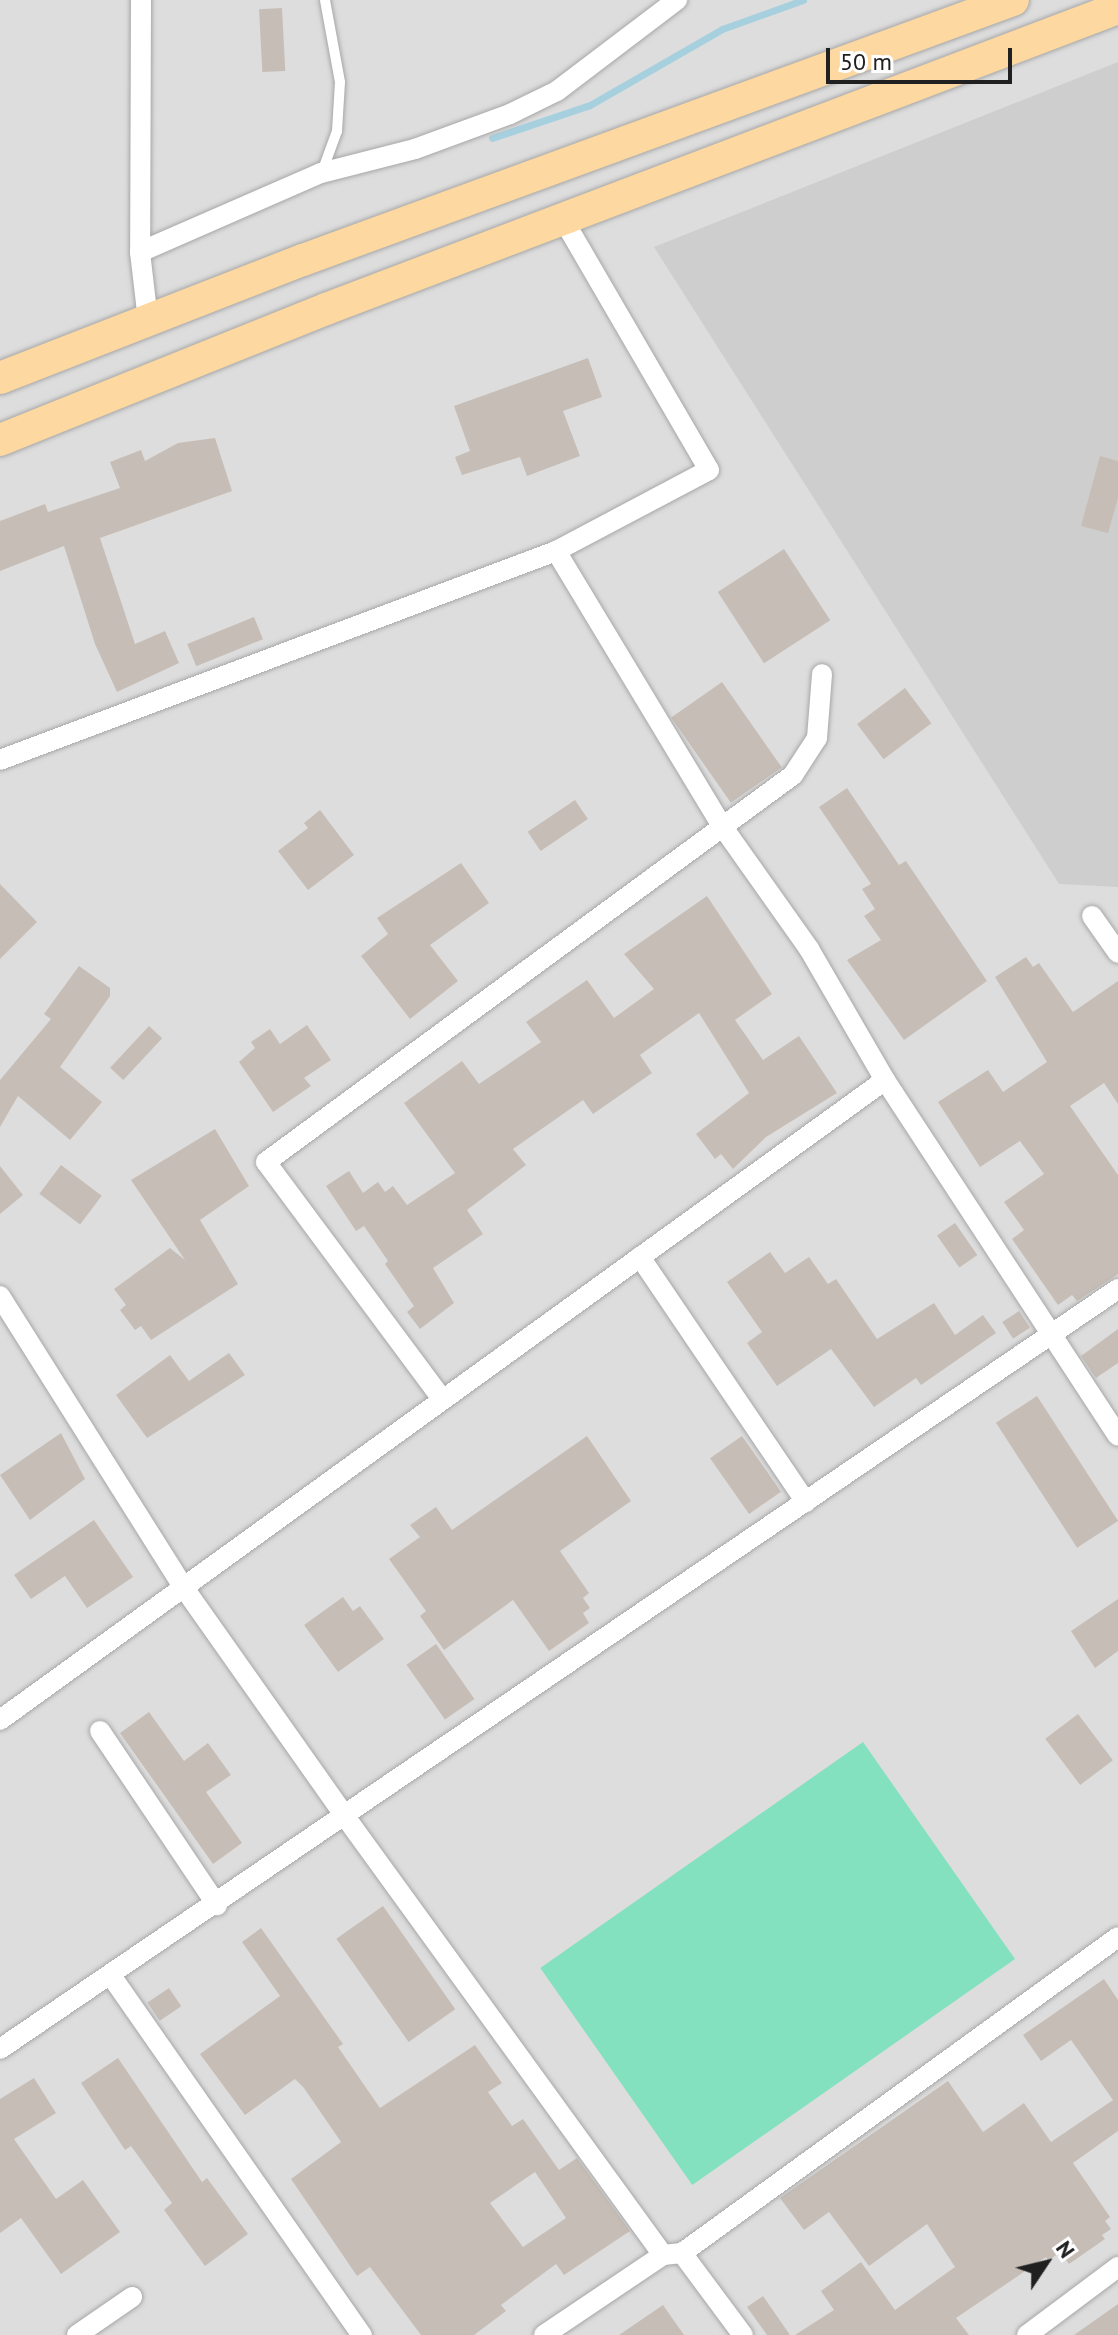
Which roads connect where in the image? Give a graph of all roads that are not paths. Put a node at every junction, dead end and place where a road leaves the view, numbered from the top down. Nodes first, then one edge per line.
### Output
1 (141, 0) edge
2 (325, 0) edge
3 (677, 0) edge
4 (1013, 0) edge
5 (1118, 8) edge
6 (321, 173) junction
7 (564, 221) junction
8 (140, 252) junction
9 (148, 320) junction
10 (0, 378) edge
11 (0, 440) edge
12 (556, 551) junction
13 (822, 674) dead end
14 (0, 760) edge
15 (722, 826) junction
16 (1092, 916) dead end
17 (1118, 953) edge
18 (885, 1080) junction
19 (640, 1257) junction
20 (1118, 1289) edge
21 (0, 1296) edge
22 (1051, 1334) junction
23 (442, 1399) junction
24 (1118, 1436) edge
25 (806, 1502) junction
26 (184, 1588) junction
27 (0, 1720) edge
28 (100, 1731) dead end
29 (344, 1815) junction
30 (217, 1905) junction
31 (1118, 1937) edge
32 (112, 1977) junction
33 (0, 2049) edge
34 (673, 2254) junction
35 (1118, 2267) edge
36 (132, 2297) dead end
37 (77, 2335) edge
38 (362, 2335) edge
39 (544, 2335) edge
40 (743, 2335) edge
41 (1027, 2335) edge

1 - 8 street
2 - 6 lane
3 - 6 street
4 - 9 main road
5 - 7 main road
6 - 8 street
7 - 11 main road
7 - 12 street
8 - 9 street
9 - 10 main road
12 - 14 street
12 - 15 street
13 - 15 street
15 - 18 street
15 - 23 street
16 - 17 street
18 - 19 street
18 - 22 street
19 - 23 street
19 - 25 street
20 - 22 street
21 - 26 street
22 - 24 street
22 - 25 street
23 - 26 street
25 - 29 street
26 - 27 street
26 - 29 street
28 - 30 street
29 - 30 street
29 - 34 street
30 - 32 street
31 - 34 street
32 - 33 street
32 - 38 street
34 - 39 street
34 - 40 street
35 - 41 street
36 - 37 street

